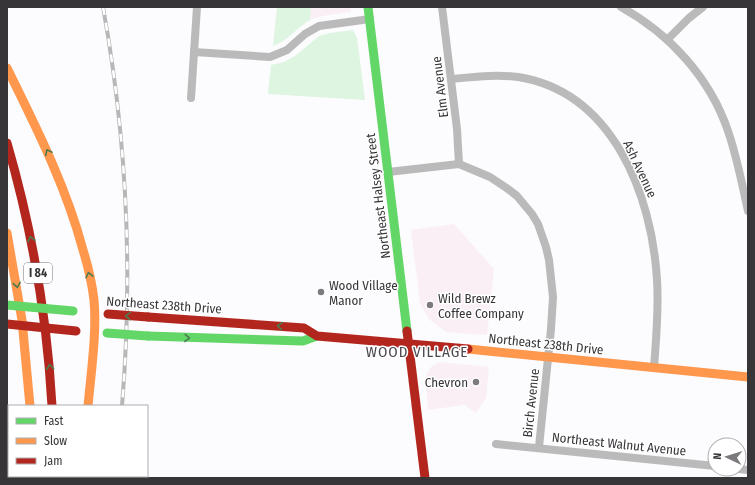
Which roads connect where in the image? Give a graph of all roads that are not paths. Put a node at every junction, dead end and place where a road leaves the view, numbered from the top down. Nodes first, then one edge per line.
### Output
1 (198, 7) edge
2 (368, 7) edge
3 (442, 7) edge
4 (622, 7) edge
5 (704, 7) edge
6 (370, 19) junction
7 (668, 39) junction
8 (194, 52) junction
9 (7, 68) edge
10 (451, 79) junction
11 (191, 98) dead end
12 (7, 143) edge
13 (459, 164) junction
14 (388, 172) junction
15 (748, 211) edge
16 (7, 233) edge
17 (7, 305) edge
18 (83, 312) junction
19 (7, 324) edge
20 (94, 332) junction
21 (317, 336) junction
22 (408, 343) junction
23 (548, 357) junction
24 (654, 368) junction
25 (748, 377) edge
26 (30, 405) edge
27 (52, 405) edge
28 (88, 405) edge
29 (496, 444) dead end
30 (539, 448) junction
31 (707, 465) edge
32 (424, 478) edge

1 - 8 street
2 - 6 main road, Northeast Halsey Street
3 - 10 street, Elm Avenue
4 - 7 street
5 - 7 street
6 - 8 street
6 - 14 main road, Northeast Halsey Street
7 - 15 street
8 - 11 street
18 -> 9 main road
10 - 13 street, Elm Avenue
10 - 24 street, Ash Avenue
27 -> 12 main road, I 84
13 - 14 street, Birch Avenue
13 - 23 street, Birch Avenue
14 - 22 main road, Northeast Halsey Street
16 -> 26 main road, I 84
17 - 18 main road, Northeast 238th Drive, bridge
18 - 20 main road
21 -> 18 main road, Northeast 238th Drive, bridge
19 - 20 main road, Northeast 238th Drive, bridge
20 -> 21 main road, Northeast 238th Drive, bridge
20 - 28 main road
21 - 22 main road, Northeast 238th Drive
22 - 23 main road, Northeast 238th Drive
22 - 32 main road, Northeast Halsey Street
23 - 24 main road, Northeast 238th Drive
23 - 30 street, Birch Avenue
24 - 25 main road, Northeast 238th Drive
29 - 30 street, Northeast Walnut Avenue
30 - 31 street, Northeast Walnut Avenue

